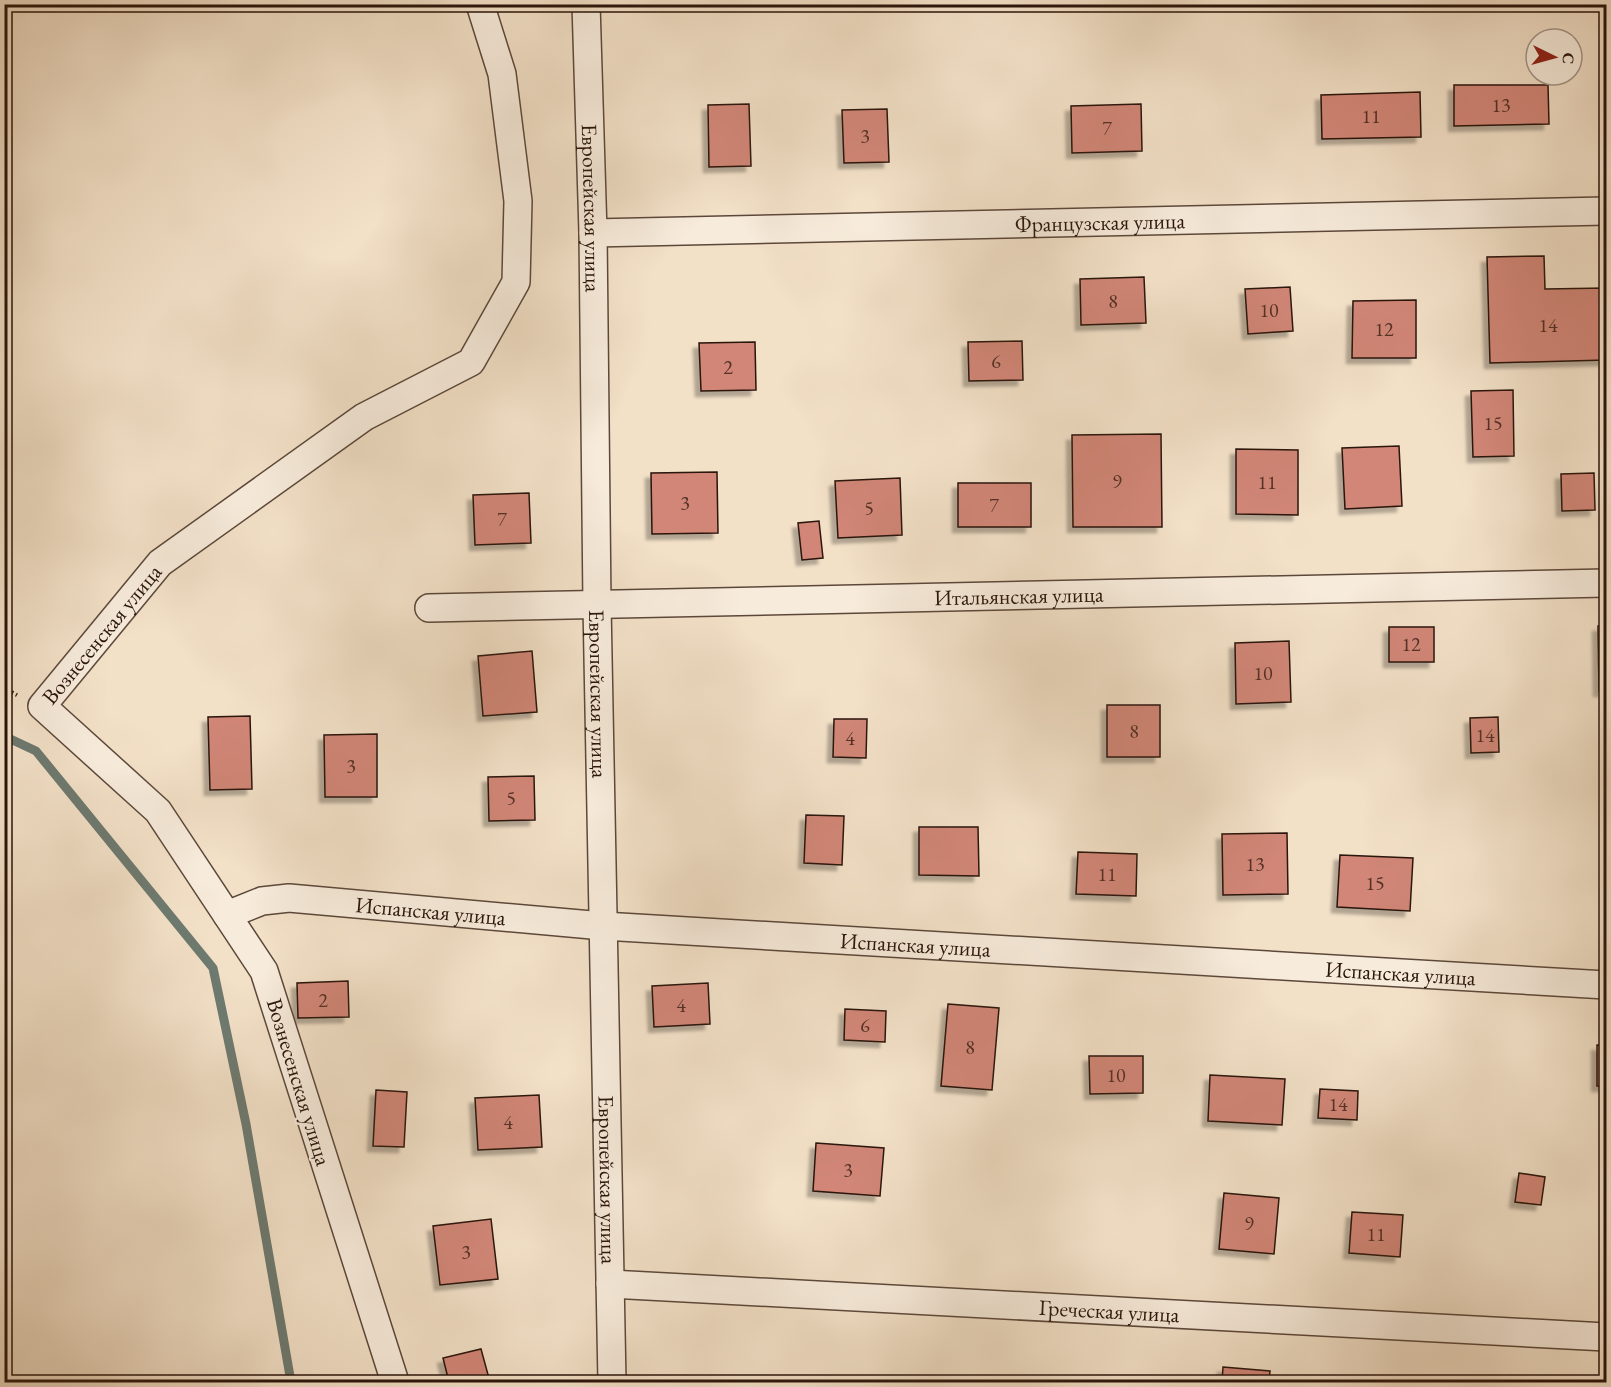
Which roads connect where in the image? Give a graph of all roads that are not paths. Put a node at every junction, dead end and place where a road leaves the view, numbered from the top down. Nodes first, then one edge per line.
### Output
1 (480, 4) edge
2 (586, 4) edge
3 (1606, 211) edge
4 (593, 232) junction
5 (1606, 584) edge
6 (597, 605) junction
7 (429, 608) dead end
8 (227, 915) junction
9 (603, 926) junction
10 (1606, 985) edge
11 (610, 1284) junction
12 (1606, 1337) edge
13 (394, 1383) edge
14 (612, 1383) edge

1 - 8 street, Вознесенская улица
2 - 4 street, Европейская улица
3 - 4 street, Французская улица
4 - 6 street, Европейская улица
5 - 6 street, Итальянская улица
6 - 7 street, Итальянская улица
6 - 9 street, Европейская улица
8 - 9 street, Испанская улица
8 - 13 street, Вознесенская улица
9 - 10 street, Испанская улица
9 - 11 street, Европейская улица
11 - 12 street, Греческая улица
11 - 14 street, Европейская улица

